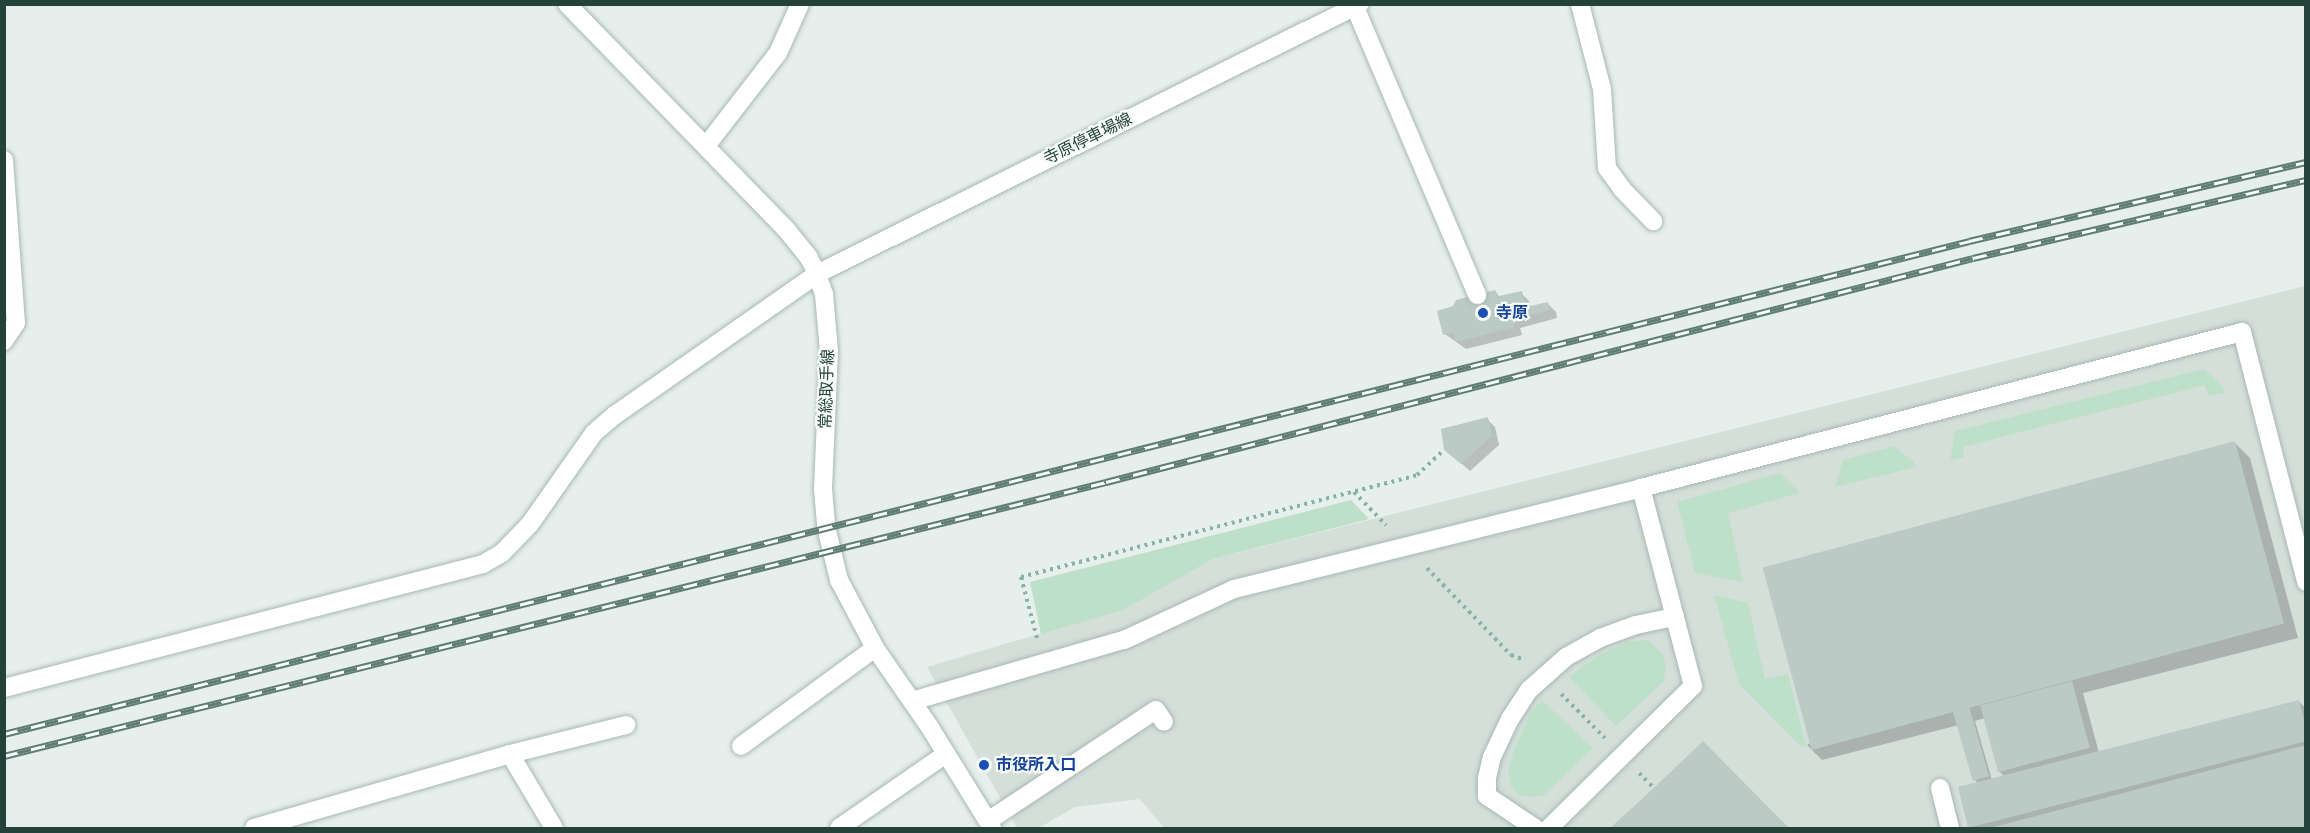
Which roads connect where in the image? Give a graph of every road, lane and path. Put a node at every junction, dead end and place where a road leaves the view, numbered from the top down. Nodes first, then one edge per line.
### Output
1 (567, 4) edge
2 (800, 4) edge
3 (1580, 4) edge
4 (1358, 6) edge
5 (706, 146) junction
6 (4, 160) edge
7 (1653, 220) dead end
8 (817, 274) junction
9 (1477, 295) dead end
10 (4, 341) edge
11 (1444, 450) dead end
12 (1641, 488) junction
13 (1354, 491) junction
14 (1406, 546) junction
15 (2306, 582) edge
16 (1675, 617) junction
17 (875, 648) junction
18 (1044, 665) junction
19 (1543, 676) junction
20 (4, 688) edge
21 (912, 701) junction
22 (1164, 722) dead end
23 (626, 725) dead end
24 (741, 746) dead end
25 (510, 754) junction
26 (946, 754) junction
27 (1623, 756) junction
28 (1654, 788) dead end
29 (1940, 788) dead end
30 (986, 826) edge
31 (254, 828) edge
32 (554, 828) edge
33 (839, 828) edge
34 (1535, 828) edge
35 (1549, 828) edge
36 (1950, 828) edge

1 - 5 street, 常総取手線
2 - 5 street
3 - 7 street
4 - 8 street, 寺原停車場線
4 - 9 street
5 - 8 street, 常総取手線
6 - 10 street
8 - 17 street, 常総取手線
8 - 20 street, 寺原停車場線
11 - 13 path
12 - 14 street
12 - 15 street
12 - 16 street
13 - 14 path
13 - 18 path
14 - 18 street
14 - 19 path
16 - 19 street
16 - 27 street
17 - 21 street, 常総取手線
17 - 24 street
18 - 21 street
19 - 27 path
19 - 34 street
21 - 26 street, 常総取手線
22 - 30 street
23 - 25 street
25 - 31 street
25 - 32 street
26 - 30 street, 常総取手線
26 - 33 street
27 - 28 path
27 - 35 street
29 - 36 street

